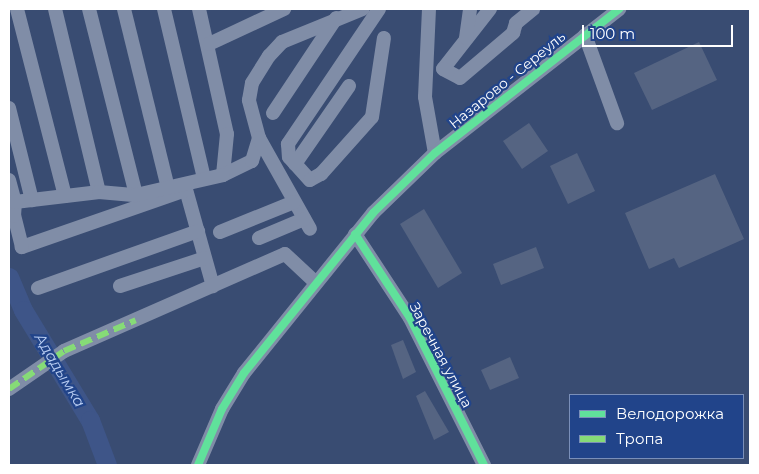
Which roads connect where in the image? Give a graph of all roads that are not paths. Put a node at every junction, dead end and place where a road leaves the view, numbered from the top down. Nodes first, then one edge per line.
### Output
1 (17, 9) edge
2 (55, 9) edge
3 (89, 9) edge
4 (124, 9) edge
5 (164, 9) edge
6 (199, 9) edge
7 (284, 9) edge
8 (363, 9) edge
9 (379, 9) edge
10 (429, 9) edge
11 (470, 9) edge
12 (490, 9) edge
13 (527, 9) edge
14 (533, 9) edge
15 (619, 9) edge
16 (337, 17) junction
17 (516, 23) junction
18 (585, 35) junction
19 (384, 38) dead end
20 (466, 40) junction
21 (209, 44) junction
22 (349, 86) dead end
23 (9, 108) edge
24 (273, 113) dead end
25 (617, 123) dead end
26 (259, 138) junction
27 (435, 153) junction
28 (295, 164) junction
29 (223, 175) junction
30 (204, 178) junction
31 (9, 180) edge
32 (168, 188) junction
33 (185, 188) junction
34 (99, 192) junction
35 (136, 194) junction
36 (65, 196) junction
37 (32, 200) junction
38 (15, 202) junction
39 (294, 202) junction
40 (198, 231) junction
41 (220, 232) dead end
42 (355, 234) junction
43 (260, 238) dead end
44 (205, 258) junction
45 (316, 283) junction
46 (120, 286) dead end
47 (213, 286) junction
48 (38, 288) dead end
49 (9, 389) edge
50 (198, 465) edge
51 (484, 465) edge

1 - 36 street
2 - 34 street
3 - 35 street
4 - 32 street
5 - 30 street
6 - 21 street
7 - 21 street
8 - 16 street
9 - 28 street
10 - 27 street
11 - 20 street
12 - 20 street
13 - 17 street
14 - 17 street
15 - 18 street, Назарово - Сереуль
16 - 24 street
16 - 26 street
17 - 20 street
18 - 25 street
18 - 27 street, Назарово - Сереуль
19 - 28 street
21 - 29 street
22 - 28 street
23 - 37 street
26 - 29 street
26 - 39 street
27 - 42 street, Назарово - Сереуль
29 - 30 street
30 - 33 street
31 - 38 street
32 - 33 street
32 - 35 street
33 - 38 street
33 - 40 street
34 - 35 street
34 - 36 street
36 - 37 street
37 - 38 street
39 - 41 street
39 - 43 street
40 - 44 street
40 - 48 street
42 - 45 street, Назарово - Сереуль
42 - 51 street, Заречная улица
44 - 46 street
44 - 47 street
45 - 47 street
45 - 50 street, Назарово - Сереуль
47 - 49 street

